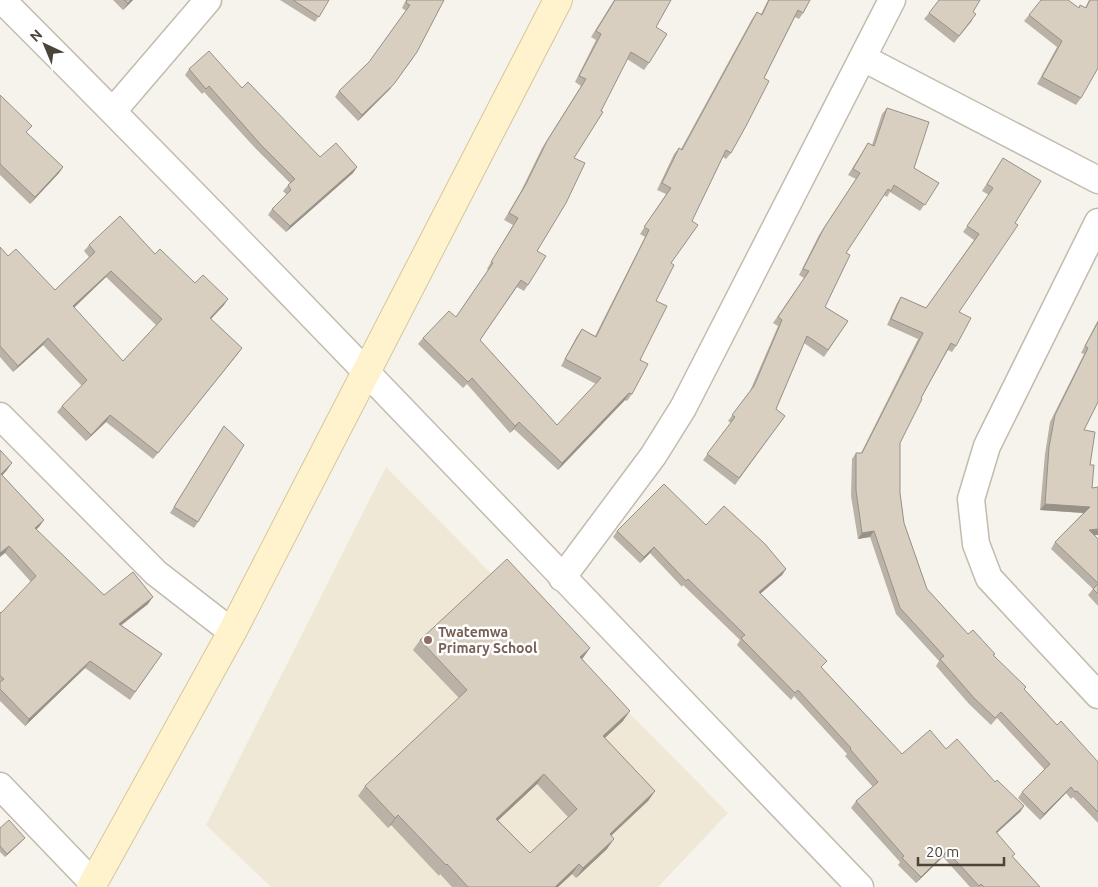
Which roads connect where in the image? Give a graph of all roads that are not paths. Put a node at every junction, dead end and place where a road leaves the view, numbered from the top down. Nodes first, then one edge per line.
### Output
1 (2, 0) edge
2 (208, 0) edge
3 (558, 0) edge
4 (892, 0) edge
5 (863, 58) junction
6 (113, 111) junction
7 (1098, 180) edge
8 (1098, 222) edge
9 (366, 372) junction
10 (0, 416) edge
11 (562, 578) junction
12 (232, 632) junction
13 (1098, 695) edge
14 (0, 786) edge
15 (92, 885) edge
16 (860, 887) edge

1 - 6 street
2 - 6 street
3 - 9 main road
4 - 5 street
5 - 7 street
5 - 11 street
6 - 9 street
8 - 13 street
9 - 11 street
9 - 12 main road
10 - 12 street
11 - 16 street
12 - 15 main road
14 - 15 street

